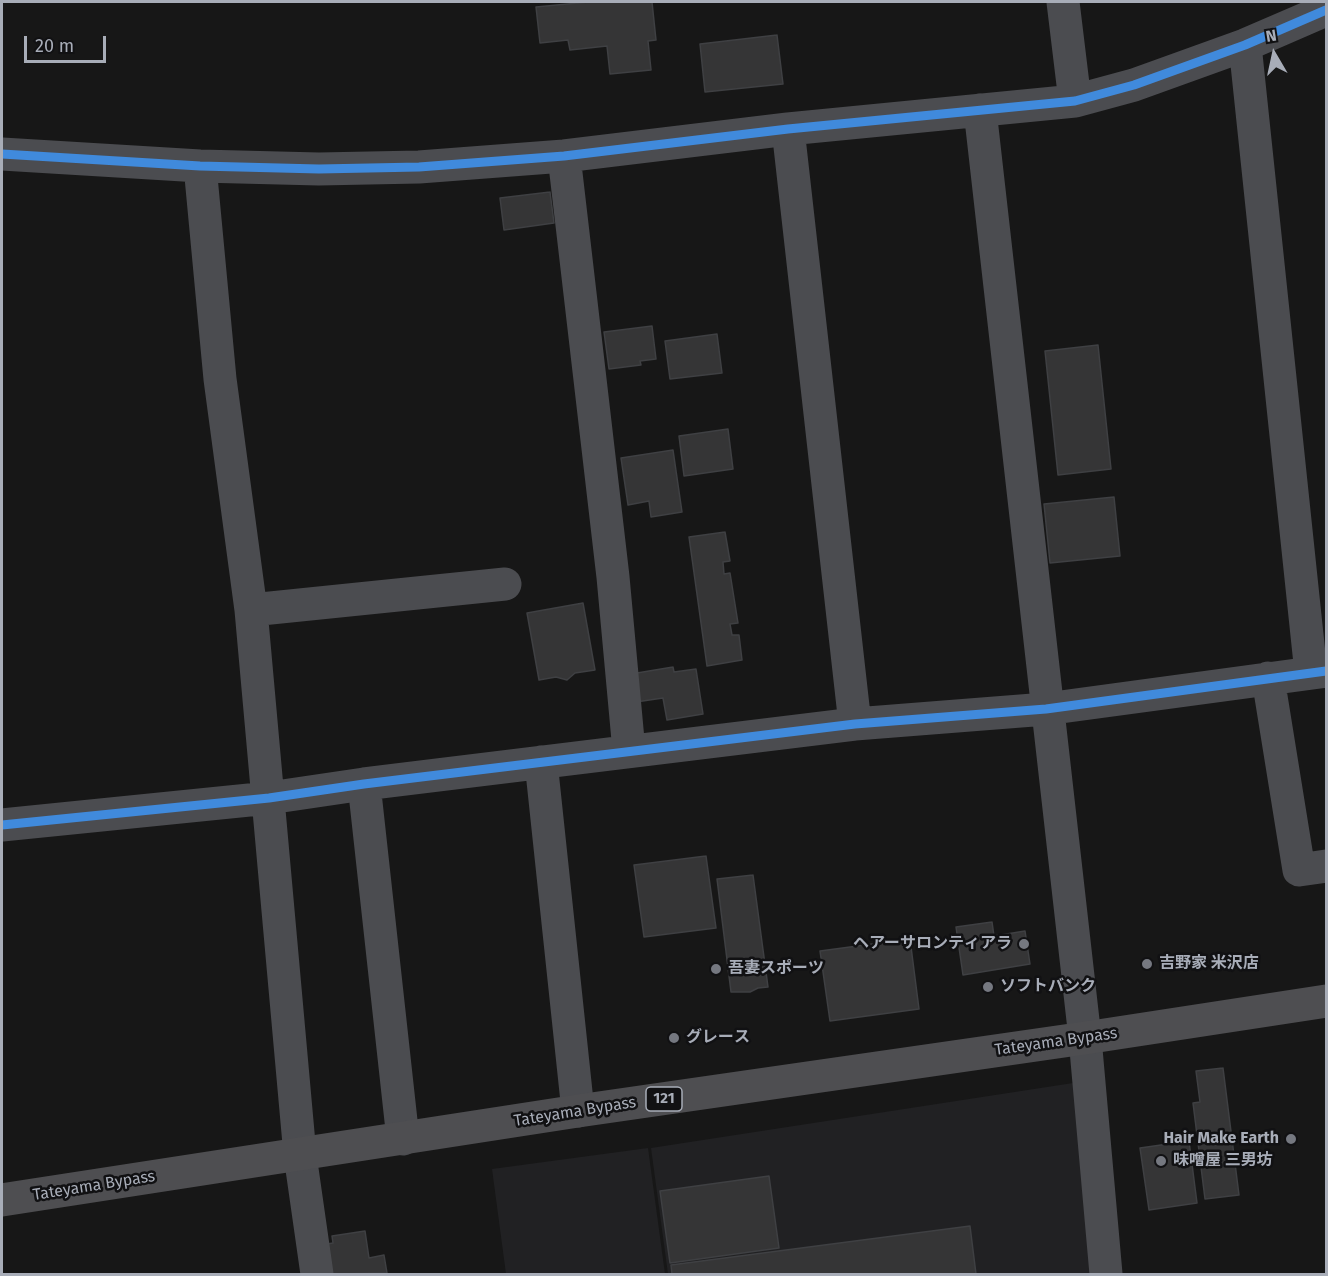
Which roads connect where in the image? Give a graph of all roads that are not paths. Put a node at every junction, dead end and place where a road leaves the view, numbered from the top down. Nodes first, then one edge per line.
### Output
1 (1063, 2) edge
2 (1326, 10) edge
3 (1245, 45) junction
4 (1075, 101) junction
5 (980, 110) junction
6 (788, 129) junction
7 (2, 154) edge
8 (564, 156) junction
9 (200, 166) junction
10 (505, 584) dead end
11 (251, 610) junction
12 (1319, 672) edge
13 (1268, 678) junction
14 (1046, 709) junction
15 (855, 724) junction
16 (628, 751) junction
17 (541, 762) junction
18 (364, 784) junction
19 (269, 798) junction
20 (2, 825) edge
21 (1326, 866) edge
22 (1326, 1000) edge
23 (1085, 1038) junction
24 (578, 1111) junction
25 (403, 1139) junction
26 (300, 1155) junction
27 (2, 1200) edge
28 (317, 1275) edge
29 (1106, 1275) edge

1 - 4 street
2 - 3 street
3 - 4 street
3 - 12 street
4 - 5 street
5 - 6 street
5 - 14 street
6 - 8 street
6 - 15 street
7 - 9 street
8 - 9 street
8 - 16 street
9 - 11 street
10 - 11 street
11 - 19 street
12 - 13 street
13 - 14 street
13 - 21 street
14 - 15 street
14 - 23 street
15 - 16 street
16 - 17 street
17 - 18 street
17 - 24 street
18 - 19 street
18 - 25 street
19 - 20 street
19 - 26 street
22 - 23 highway, Tateyama Bypass / 121
23 - 24 highway, Tateyama Bypass / 121
23 - 29 street
24 - 25 highway, Tateyama Bypass / 121
25 - 26 highway, Tateyama Bypass / 121
26 - 27 highway, Tateyama Bypass / 121
26 - 28 street

